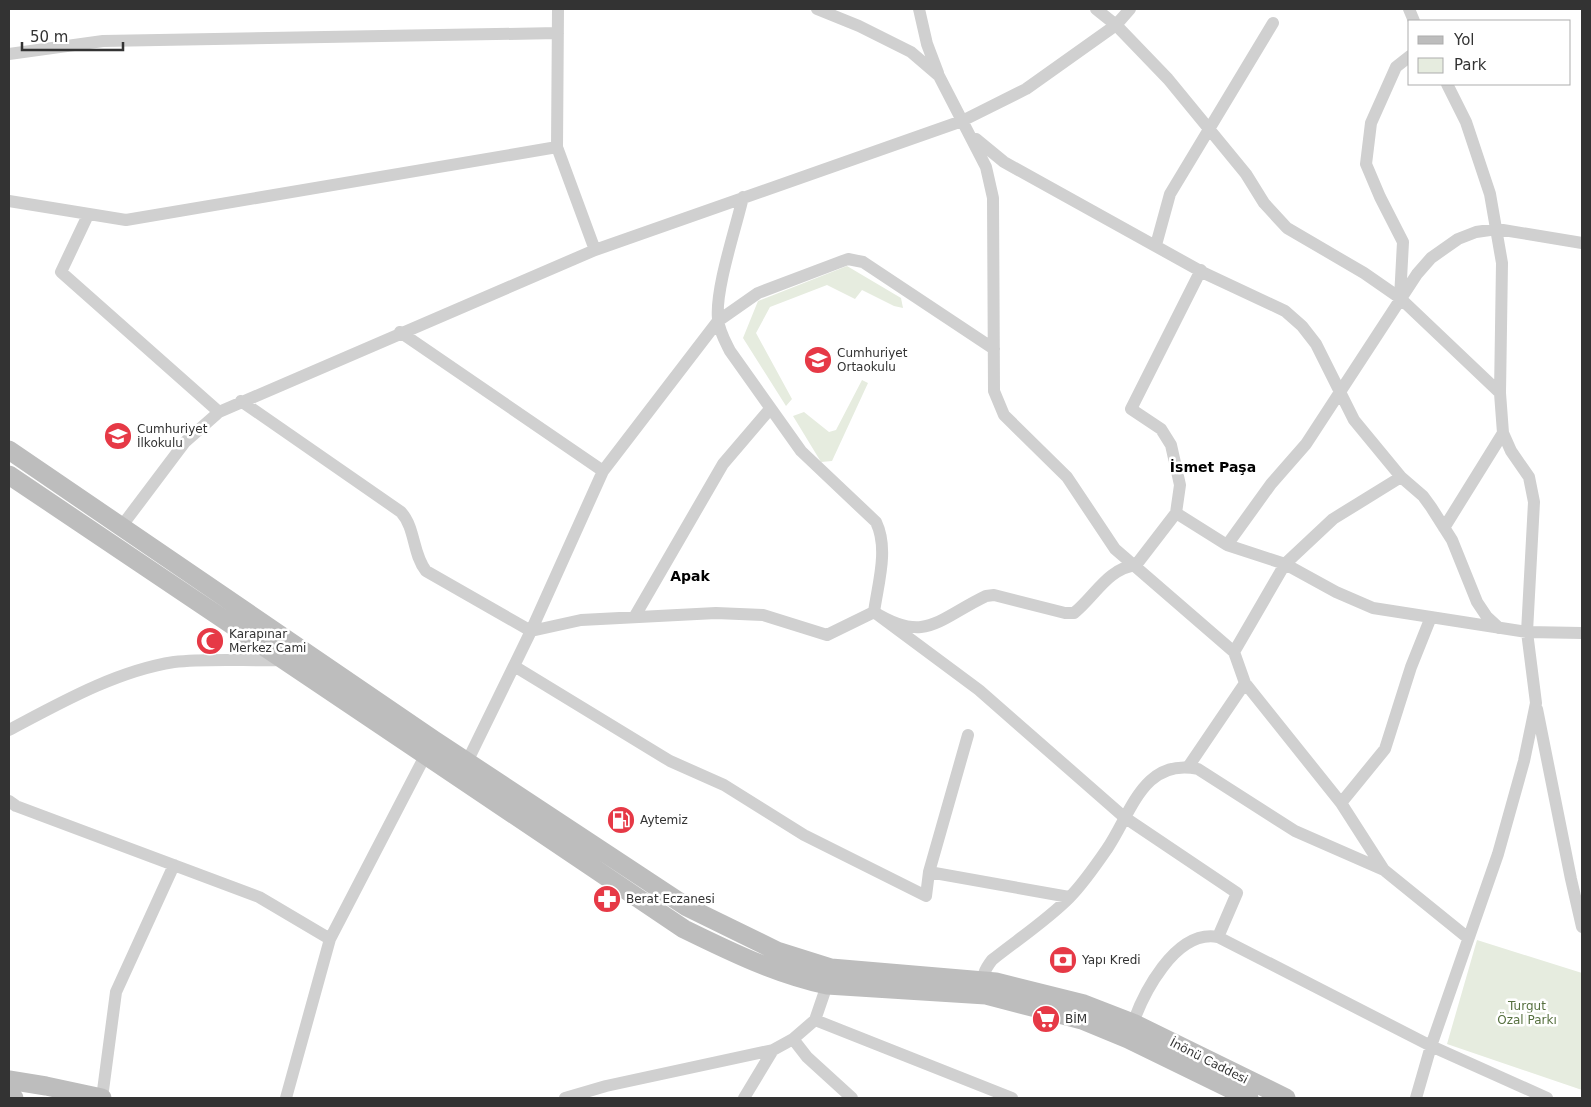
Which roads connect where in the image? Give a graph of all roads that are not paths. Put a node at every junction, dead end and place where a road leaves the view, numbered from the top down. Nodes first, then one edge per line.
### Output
1 (558, 9) edge
2 (817, 9) edge
3 (919, 9) edge
4 (1096, 9) edge
5 (1130, 9) edge
6 (1273, 23) dead end
7 (1116, 25) junction
8 (558, 33) junction
9 (9, 54) edge
10 (1408, 58) edge
11 (939, 76) junction
12 (1447, 85) edge
13 (962, 121) junction
14 (1208, 128) junction
15 (558, 147) junction
16 (743, 197) junction
17 (9, 201) edge
18 (88, 215) junction
19 (1497, 229) junction
20 (1582, 243) edge
21 (1156, 245) junction
22 (595, 250) junction
23 (1200, 270) junction
24 (1400, 298) junction
25 (718, 321) junction
26 (400, 332) junction
27 (994, 348) junction
28 (1339, 393) junction
29 (1500, 393) junction
30 (241, 401) junction
31 (770, 409) junction
32 (219, 412) junction
33 (1504, 433) junction
34 (9, 450) edge
35 (603, 471) junction
36 (9, 475) edge
37 (1401, 477) junction
38 (1176, 512) junction
39 (121, 527) junction
40 (1444, 528) junction
41 (1227, 545) junction
42 (1285, 564) junction
43 (1136, 565) junction
44 (874, 612) junction
45 (635, 616) junction
46 (1431, 617) junction
47 (1499, 628) junction
48 (531, 631) junction
49 (1526, 632) junction
50 (1582, 633) edge
51 (1234, 652) junction
52 (281, 660) junction
53 (514, 666) junction
54 (1245, 683) junction
55 (1536, 703) junction
56 (9, 730) edge
57 (968, 735) dead end
58 (429, 748) junction
59 (1188, 766) junction
60 (462, 770) junction
61 (9, 801) edge
62 (1341, 803) junction
63 (1124, 817) junction
64 (174, 865) junction
65 (1384, 870) junction
66 (929, 872) junction
67 (1070, 898) junction
68 (1582, 927) edge
69 (1218, 937) junction
70 (330, 938) junction
71 (1468, 938) junction
72 (827, 985) junction
73 (984, 988) junction
74 (815, 1020) junction
75 (1131, 1031) junction
76 (794, 1040) junction
77 (1431, 1046) junction
78 (773, 1050) junction
79 (9, 1080) edge
80 (9, 1097) edge
81 (14, 1098) edge
82 (102, 1098) edge
83 (286, 1098) edge
84 (565, 1098) edge
85 (744, 1098) edge
86 (852, 1098) edge
87 (1012, 1098) edge
88 (1249, 1098) edge
89 (1286, 1098) edge
90 (1416, 1098) edge
91 (1547, 1098) edge

1 - 8 street
2 - 11 street
3 - 11 street
4 - 7 street
5 - 7 street
6 - 14 street
7 - 13 street
7 - 14 street
8 - 9 street
8 - 15 street
10 - 24 street
11 - 13 street
12 - 19 street
13 - 16 street
13 - 21 street
13 - 27 street
14 - 21 street
14 - 24 street
15 - 18 street
15 - 22 street
16 - 22 street
16 - 25 street
17 - 18 street
18 - 32 street
19 - 20 street
19 - 24 street
19 - 29 street
21 - 23 street
22 - 26 street
23 - 28 street
23 - 38 street
24 - 28 street
24 - 29 street
25 - 27 street
25 - 31 street
25 - 35 street
26 - 30 street
26 - 35 street
27 - 43 street
28 - 37 street
28 - 41 street
29 - 33 street
30 - 32 street
30 - 48 street
31 - 44 street
31 - 45 street
32 - 39 street
33 - 40 street
33 - 49 street
34 - 39 main road
35 - 48 street
36 - 52 main road
37 - 40 street
37 - 42 street
38 - 41 street
38 - 43 street
39 - 58 main road
40 - 47 street
41 - 42 street
42 - 46 street
42 - 51 street
43 - 44 street
43 - 51 street
44 - 45 street
44 - 63 street
45 - 48 street
46 - 47 street
46 - 62 street
47 - 49 street
48 - 53 street
49 - 50 street
49 - 55 street
51 - 54 street
52 - 56 street
52 - 58 main road
53 - 60 street
53 - 66 street
54 - 59 street
54 - 62 street
55 - 68 street
55 - 71 street
57 - 66 street
58 - 60 main road
58 - 70 street
59 - 63 street
59 - 65 street
60 - 72 main road
60 - 73 main road
61 - 64 street
62 - 65 street
63 - 67 street
63 - 69 street
64 - 70 street
64 - 82 street
65 - 71 street
66 - 67 street
67 - 73 street
69 - 75 street
69 - 77 street
70 - 83 street
71 - 77 street
72 - 73 main road
72 - 74 street
73 - 75 main road
74 - 76 street
74 - 87 street
75 - 88 main road, İnönü Caddesi
75 - 89 main road, İnönü Caddesi
76 - 78 street
76 - 86 street
77 - 90 street
77 - 91 street
78 - 84 street
78 - 85 street
79 - 82 main road
80 - 81 main road

